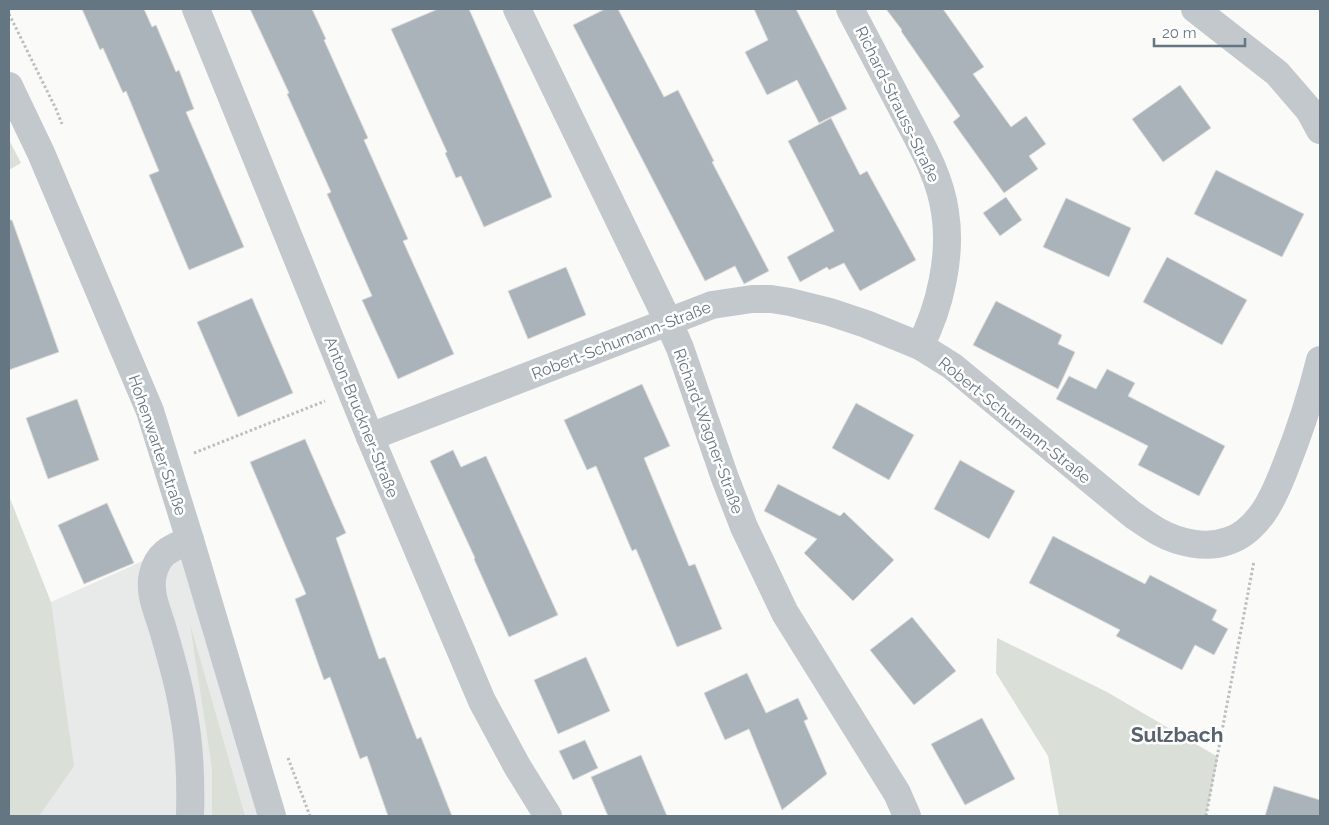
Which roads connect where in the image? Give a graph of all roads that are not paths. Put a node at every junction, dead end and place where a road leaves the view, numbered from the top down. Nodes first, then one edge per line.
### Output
1 (196, 9) edge
2 (517, 9) edge
3 (850, 9) edge
4 (1195, 9) edge
5 (9, 86) edge
6 (1320, 130) edge
7 (668, 321) junction
8 (920, 346) junction
9 (1320, 360) edge
10 (370, 437) junction
11 (190, 540) junction
12 (190, 816) edge
13 (272, 816) edge
14 (548, 816) edge
15 (907, 816) edge

1 - 10 street, Anton-Bruckner-Straße
2 - 7 street, Richard-Wagner-Straße
3 - 8 street, Richard-Strauss-Straße
4 - 6 street
5 - 11 street, Hohenwarter Straße
7 - 8 street, Robert-Schumann-Straße
7 - 10 street, Robert-Schumann-Straße
7 - 15 street, Richard-Wagner-Straße
8 - 9 street, Robert-Schumann-Straße
10 - 14 street, Anton-Bruckner-Straße
11 - 12 street
11 - 13 street, Hohenwarter Straße

